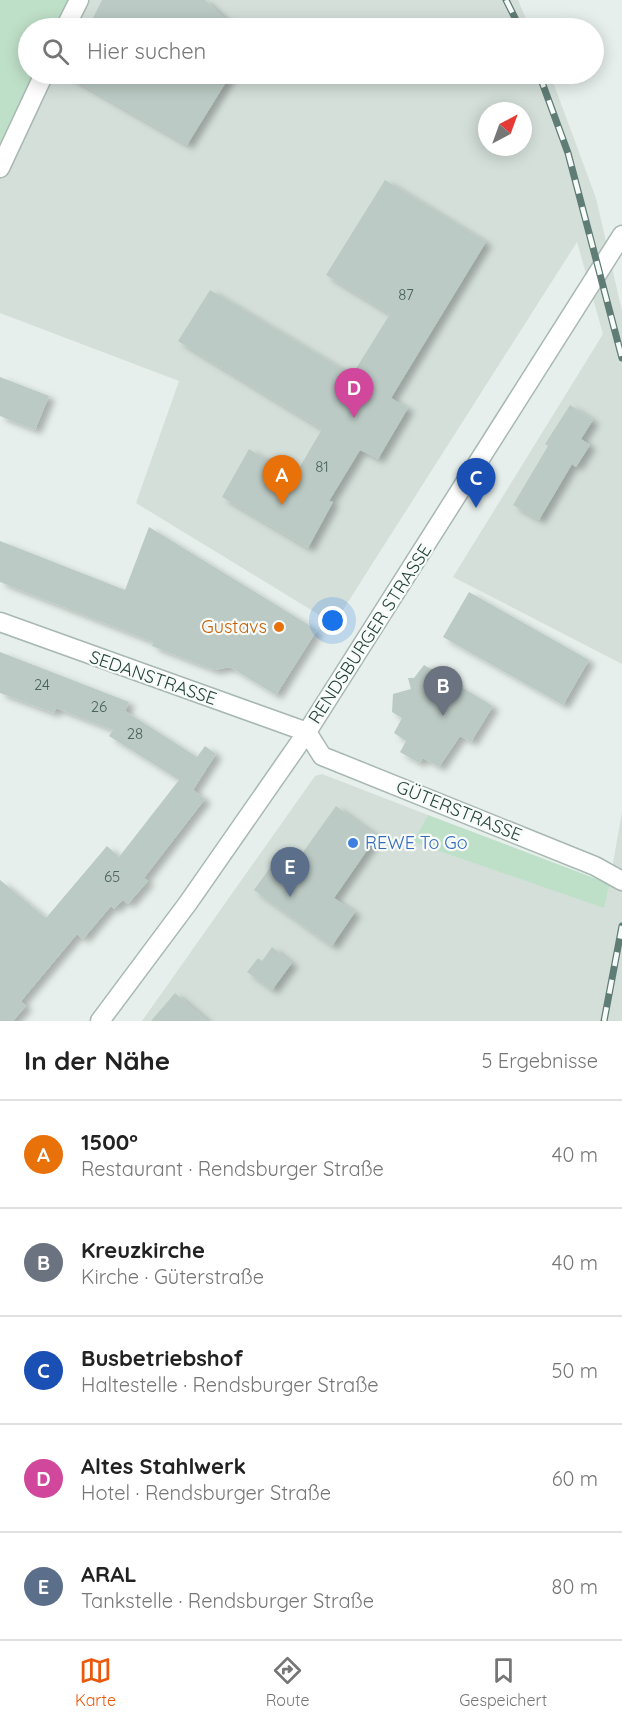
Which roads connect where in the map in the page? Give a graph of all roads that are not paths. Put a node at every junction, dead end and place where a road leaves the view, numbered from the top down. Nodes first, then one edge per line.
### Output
1 (79, 0) edge
2 (70, 18) edge
3 (39, 84) edge
4 (0, 168) edge
5 (622, 235) edge
6 (0, 622) edge
7 (307, 732) junction
8 (622, 880) edge
9 (100, 1021) edge

1 - 2 street
3 - 4 street
5 - 7 street, RENDSBURGER STRASSE
6 - 7 street, SEDANSTRASSE
7 - 8 street, GÜTERSTRASSE
7 - 9 street, RENDSBURGER STRASSE

